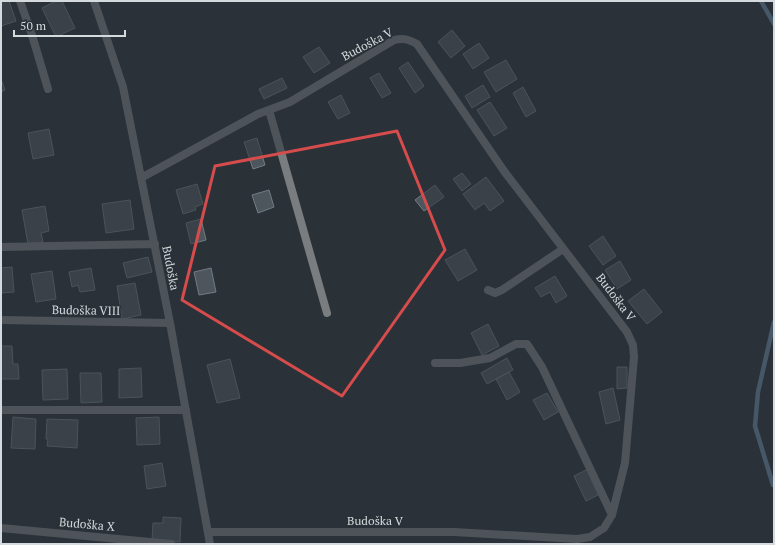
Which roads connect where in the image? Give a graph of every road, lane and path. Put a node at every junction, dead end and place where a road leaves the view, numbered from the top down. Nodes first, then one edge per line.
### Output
1 (20, 1) edge
2 (94, 1) edge
3 (48, 89) dead end
4 (269, 110) junction
5 (141, 178) junction
6 (155, 244) junction
7 (1, 247) edge
8 (563, 248) junction
9 (488, 290) dead end
10 (327, 313) dead end
11 (1, 320) edge
12 (170, 323) junction
13 (435, 363) dead end
14 (1, 410) edge
15 (186, 410) junction
16 (612, 515) junction
17 (1, 528) edge
18 (208, 532) junction
19 (171, 544) edge
20 (210, 544) edge

1 - 3 street
2 - 5 street, Budoška
4 - 5 street, Budoška V
4 - 8 street, Budoška V
4 - 10 street
5 - 6 street, Budoška
6 - 7 street
6 - 12 street, Budoška
8 - 9 street
8 - 16 street, Budoška V
11 - 12 street, Budoška VIII
12 - 15 street, Budoška
13 - 16 street
14 - 15 street
15 - 18 street, Budoška
16 - 18 street, Budoška V
17 - 19 street, Budoška X
18 - 20 street, Budoška

